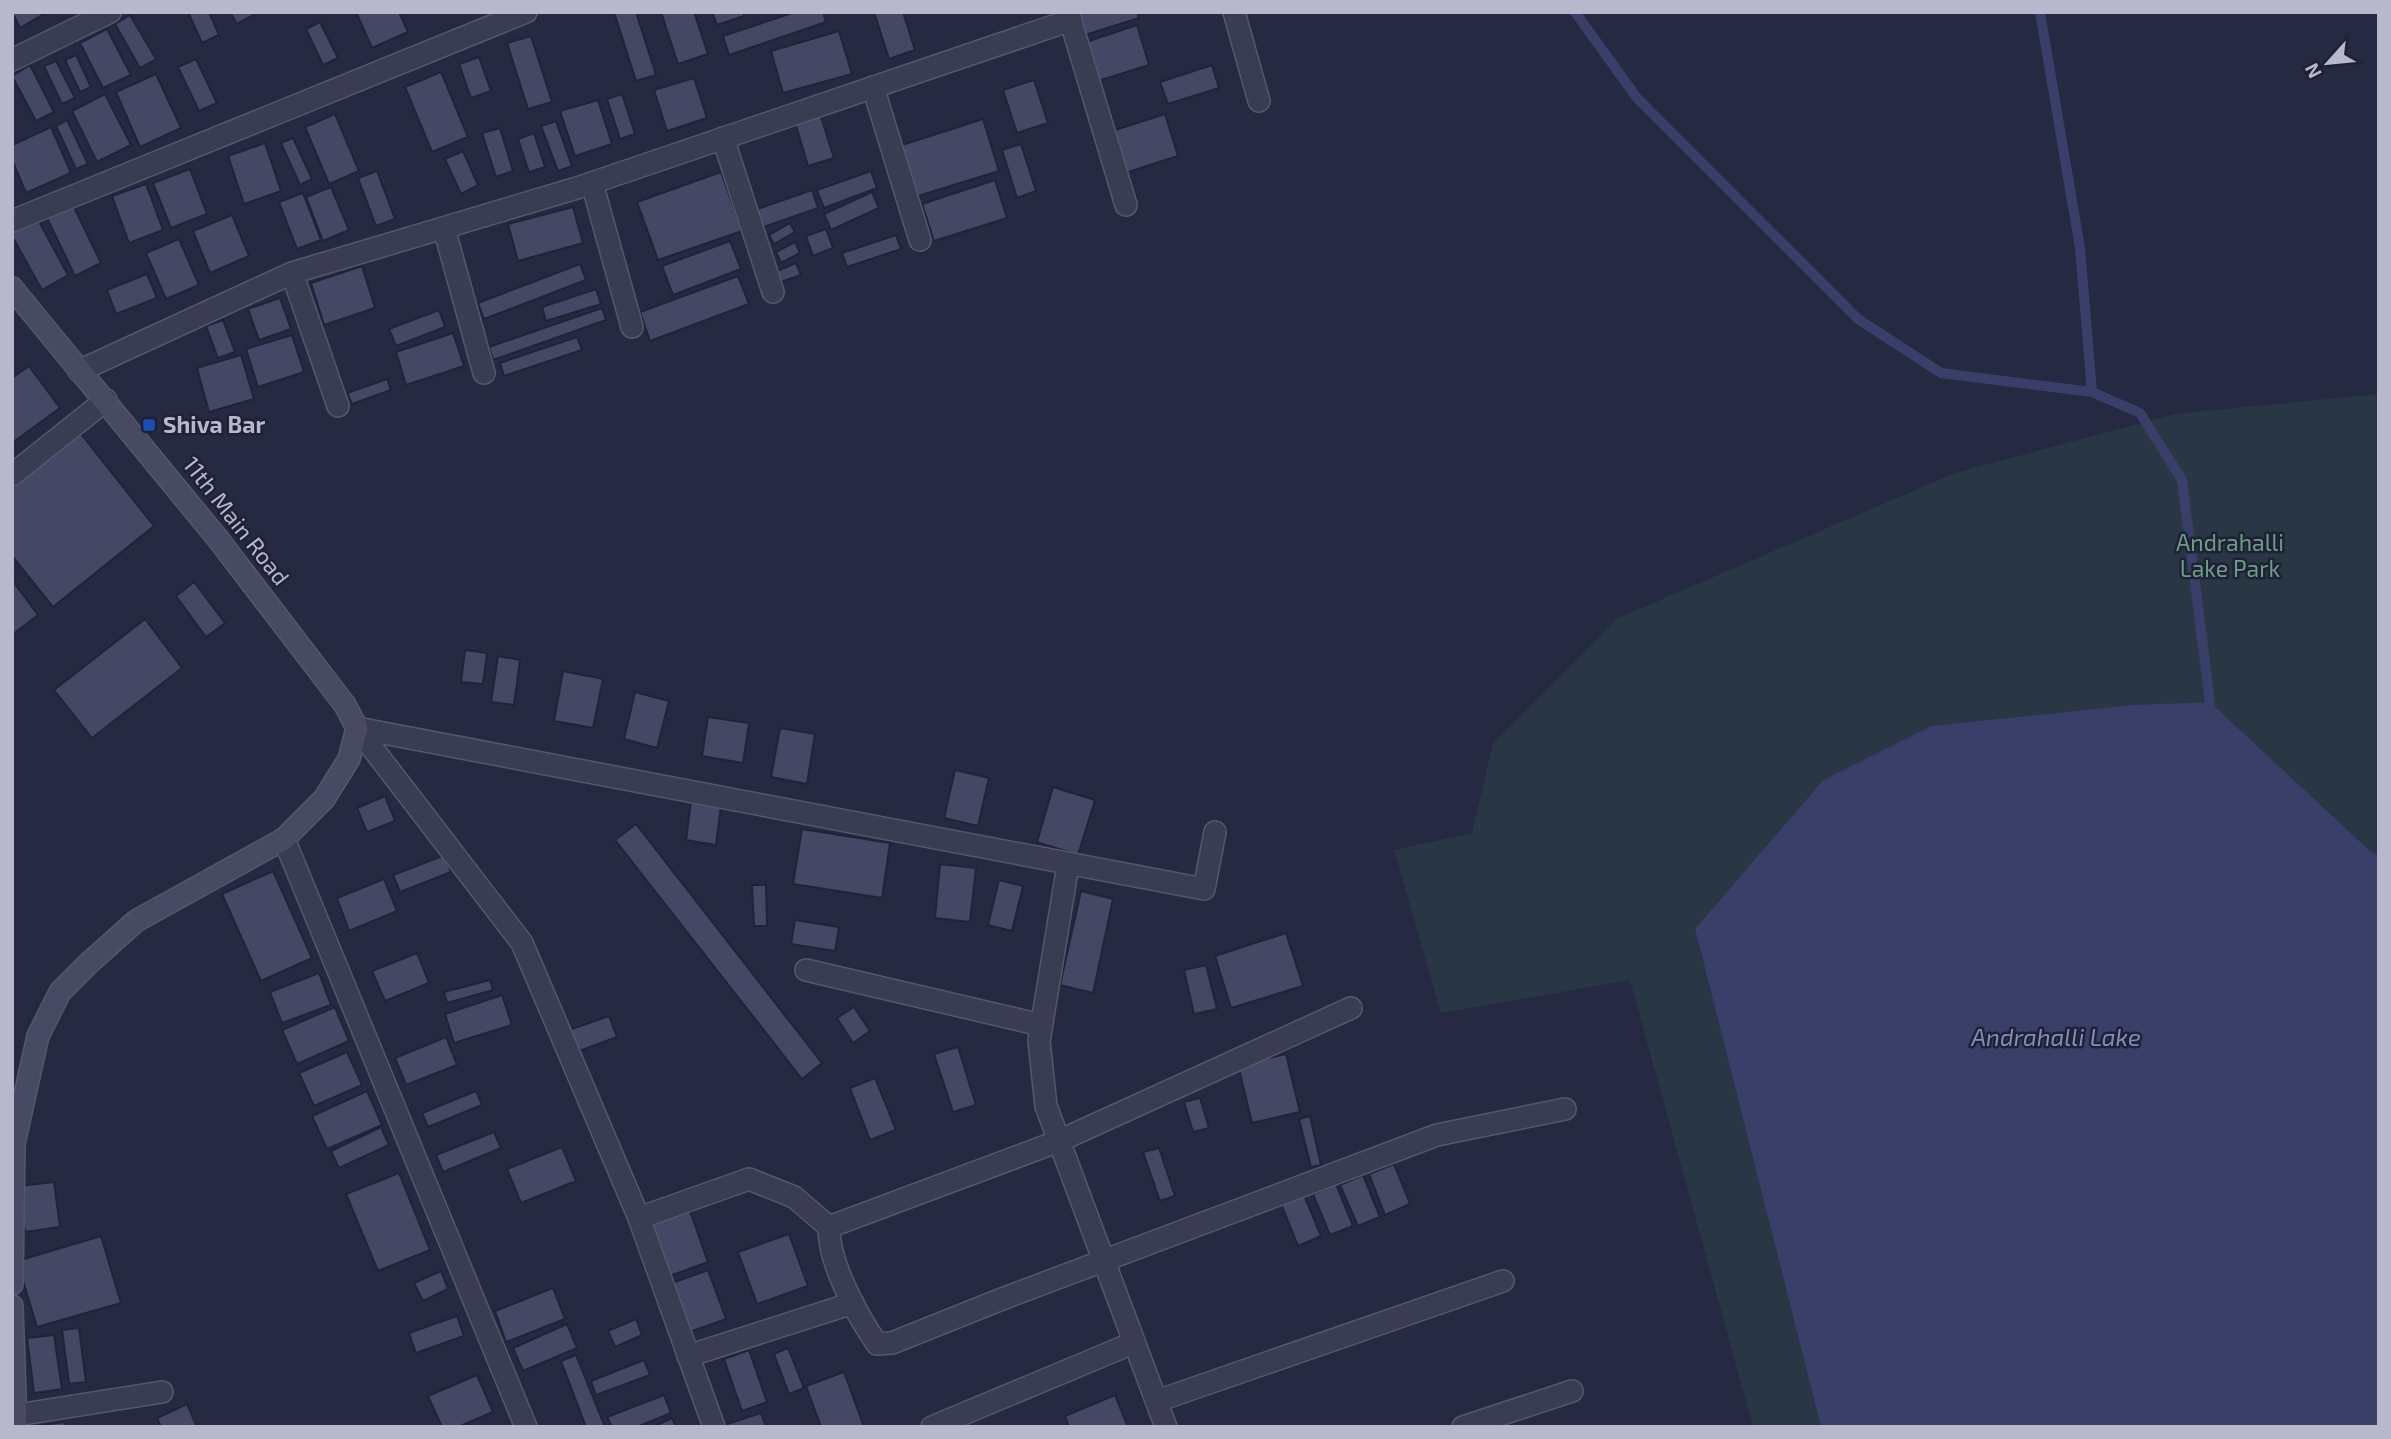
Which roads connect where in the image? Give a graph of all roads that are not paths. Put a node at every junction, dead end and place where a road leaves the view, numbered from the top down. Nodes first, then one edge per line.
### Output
1 (110, 12) edge
2 (526, 12) edge
3 (1234, 12) edge
4 (1070, 16) edge
5 (15, 54) edge
6 (873, 87) junction
7 (1259, 101) dead end
8 (723, 138) junction
9 (592, 183) junction
10 (1126, 205) dead end
11 (12, 221) edge
12 (443, 228) junction
13 (920, 240) dead end
14 (292, 273) junction
15 (12, 289) edge
16 (773, 292) dead end
17 (632, 327) dead end
18 (79, 371) junction
19 (484, 373) dead end
20 (106, 400) junction
21 (338, 406) dead end
22 (12, 475) edge
23 (357, 728) junction
24 (1214, 832) dead end
25 (284, 839) junction
26 (1068, 865) junction
27 (806, 970) dead end
28 (1351, 1008) dead end
29 (1041, 1025) junction
30 (1565, 1109) dead end
31 (1059, 1141) junction
32 (639, 1218) junction
33 (829, 1227) junction
34 (1104, 1262) junction
35 (1503, 1281) dead end
36 (12, 1284) edge
37 (853, 1303) junction
38 (12, 1306) edge
39 (1133, 1343) junction
40 (13, 1355) edge
41 (688, 1356) junction
42 (1572, 1391) dead end
43 (162, 1392) dead end
44 (1157, 1401) junction
45 (16, 1421) edge
46 (526, 1427) edge
47 (714, 1427) edge
48 (932, 1427) edge
49 (1166, 1427) edge
50 (1463, 1427) edge

1 - 5 street
2 - 11 street
3 - 7 street
4 - 6 street
4 - 10 street
6 - 8 street
6 - 13 street
8 - 9 street
8 - 16 street
9 - 12 street
9 - 17 street
12 - 14 street
12 - 19 street
14 - 18 street
14 - 21 street
15 - 18 street, 11th Main Road
18 - 20 street, 11th Main Road
20 - 22 street
20 - 23 street, 11th Main Road
23 - 25 street
23 - 26 street
23 - 32 street
24 - 26 street
25 - 36 street
25 - 46 street
26 - 29 street
27 - 29 street
28 - 31 street
29 - 31 street
30 - 34 street
31 - 33 street
31 - 34 street
32 - 33 street
32 - 41 street
33 - 37 street
34 - 37 street
34 - 39 street
35 - 44 street
37 - 41 street
38 - 40 street
39 - 44 street
39 - 48 street
40 - 45 street
41 - 47 street
42 - 50 street
43 - 45 street
44 - 49 street

